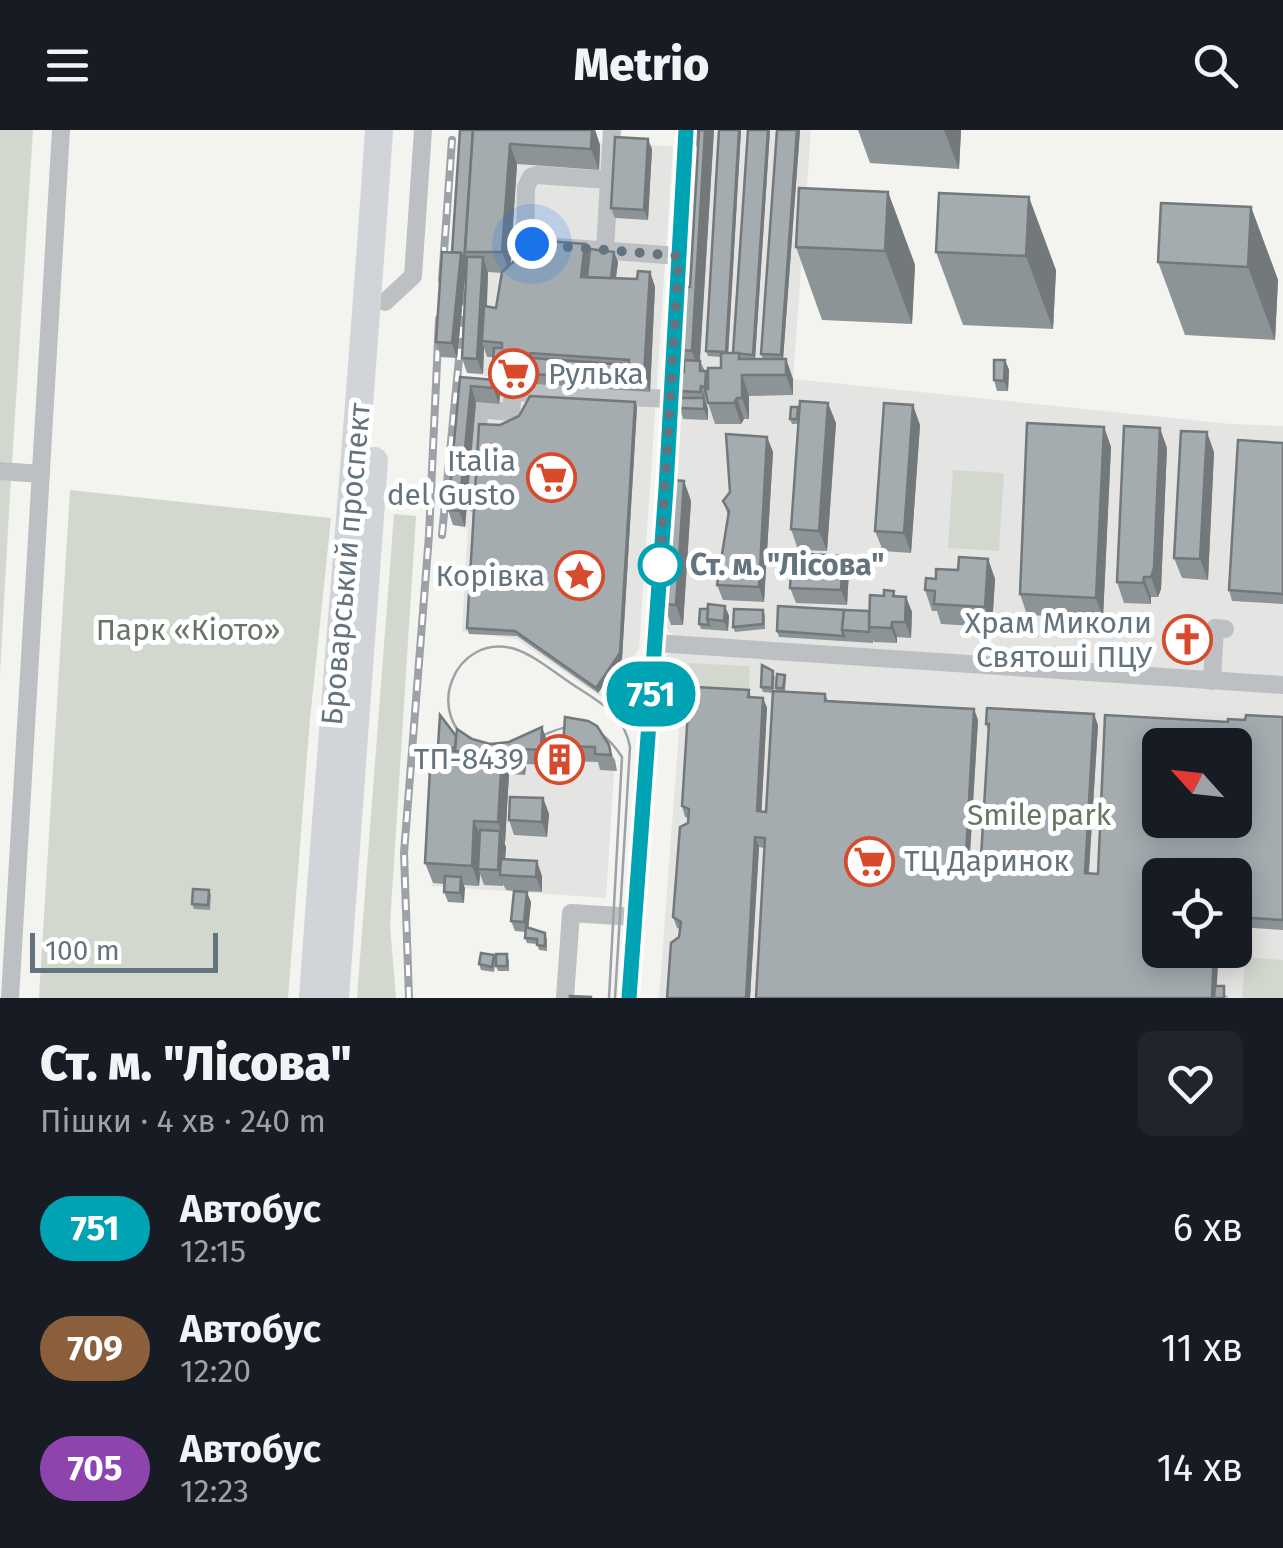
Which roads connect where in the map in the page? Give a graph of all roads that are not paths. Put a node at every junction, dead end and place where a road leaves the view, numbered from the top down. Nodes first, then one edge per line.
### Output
1 (61, 130) edge
2 (378, 130) edge
3 (396, 130) edge
4 (423, 130) edge
5 (686, 130) edge
6 (607, 133) edge
7 (609, 180) junction
8 (605, 250) junction
9 (679, 256) junction
10 (385, 302) junction
11 (671, 399) junction
12 (0, 471) edge
13 (41, 474) junction
14 (474, 522) edge
15 (1225, 629) dead end
16 (655, 642) junction
17 (1212, 681) junction
18 (1283, 685) edge
19 (9, 856) edge
20 (635, 917) junction
21 (10, 998) edge
22 (313, 998) edge
23 (335, 998) edge
24 (565, 998) edge
25 (629, 998) edge

1 - 13 street
2 - 22 highway, Броварський проспект
3 - 10 highway, Броварський проспект
4 - 10 street
5 - 9 street
6 - 7 street
7 - 8 street
7 - 8 street
8 - 9 street
9 - 11 street
10 - 23 highway, Броварський проспект
11 - 14 street
11 - 16 street
12 - 13 street
13 - 19 street
15 - 17 street
16 - 17 street
16 - 20 street
17 - 18 street
19 - 21 street
20 - 24 street
20 - 25 street

